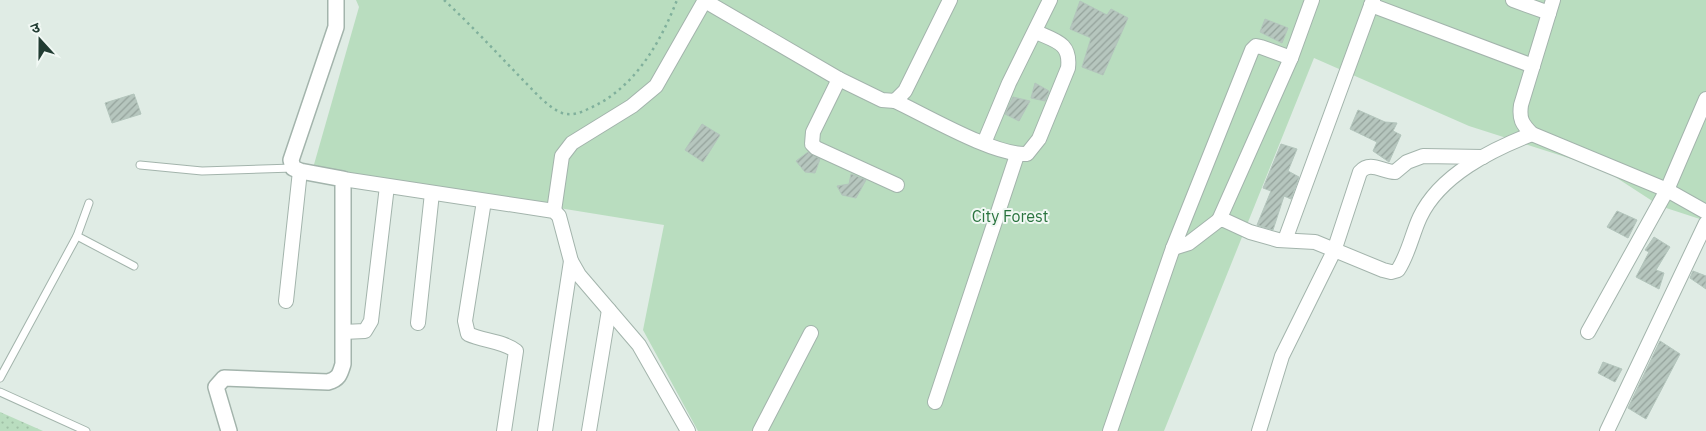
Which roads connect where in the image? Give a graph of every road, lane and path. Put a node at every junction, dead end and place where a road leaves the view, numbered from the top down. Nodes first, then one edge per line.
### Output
1 (336, 0) edge
2 (444, 0) edge
3 (677, 0) edge
4 (705, 0) edge
5 (950, 0) edge
6 (1050, 0) edge
7 (1312, 0) edge
8 (1513, 0) edge
9 (1372, 3) edge
10 (1551, 7) edge
11 (1036, 32) junction
12 (1291, 58) junction
13 (1532, 66) junction
14 (839, 79) junction
15 (1706, 99) edge
16 (896, 101) junction
17 (1532, 134) junction
18 (984, 143) junction
19 (1017, 155) junction
20 (1483, 157) junction
21 (140, 165) dead end
22 (296, 170) junction
23 (343, 179) junction
24 (897, 185) dead end
25 (387, 186) junction
26 (1667, 190) junction
27 (432, 193) junction
28 (484, 201) junction
29 (89, 203) dead end
30 (554, 211) junction
31 (1706, 212) edge
32 (1219, 220) junction
33 (1706, 223) edge
34 (77, 236) junction
35 (1285, 240) junction
36 (1173, 248) junction
37 (1334, 251) junction
38 (571, 261) junction
39 (134, 266) dead end
40 (286, 301) dead end
41 (609, 310) junction
42 (418, 323) dead end
43 (343, 332) junction
44 (811, 332) dead end
45 (1588, 332) dead end
46 (0, 378) edge
47 (0, 392) edge
48 (935, 402) dead end
49 (86, 431) edge
50 (229, 431) edge
51 (504, 431) edge
52 (546, 431) edge
53 (590, 431) edge
54 (688, 431) edge
55 (760, 431) edge
56 (1110, 431) edge
57 (1259, 431) edge
58 (1607, 431) edge

1 - 22 street
2 - 3 path
4 - 14 street
4 - 30 street
5 - 16 street
6 - 11 street
7 - 12 street
8 - 10 street
9 - 13 street
9 - 35 street
10 - 13 street
11 - 18 street
11 - 19 street
12 - 32 street
12 - 36 street
13 - 17 street
14 - 16 street
14 - 24 street
15 - 26 street
16 - 18 street
17 - 20 street
17 - 26 street
18 - 19 street
19 - 48 street
20 - 37 street
20 - 37 street
21 - 22 lane
22 - 23 street
22 - 40 street
23 - 25 street
23 - 43 street
25 - 27 street
25 - 43 street
26 - 31 street
26 - 45 street
27 - 28 street
27 - 42 street
28 - 30 street
28 - 51 street
29 - 34 lane
30 - 38 street
32 - 35 street
32 - 36 street
33 - 58 street
34 - 39 lane
34 - 46 lane
35 - 37 street
36 - 56 street
37 - 57 street
38 - 41 street
38 - 52 street
41 - 53 street
41 - 54 street
43 - 50 street
44 - 55 street
47 - 49 lane

